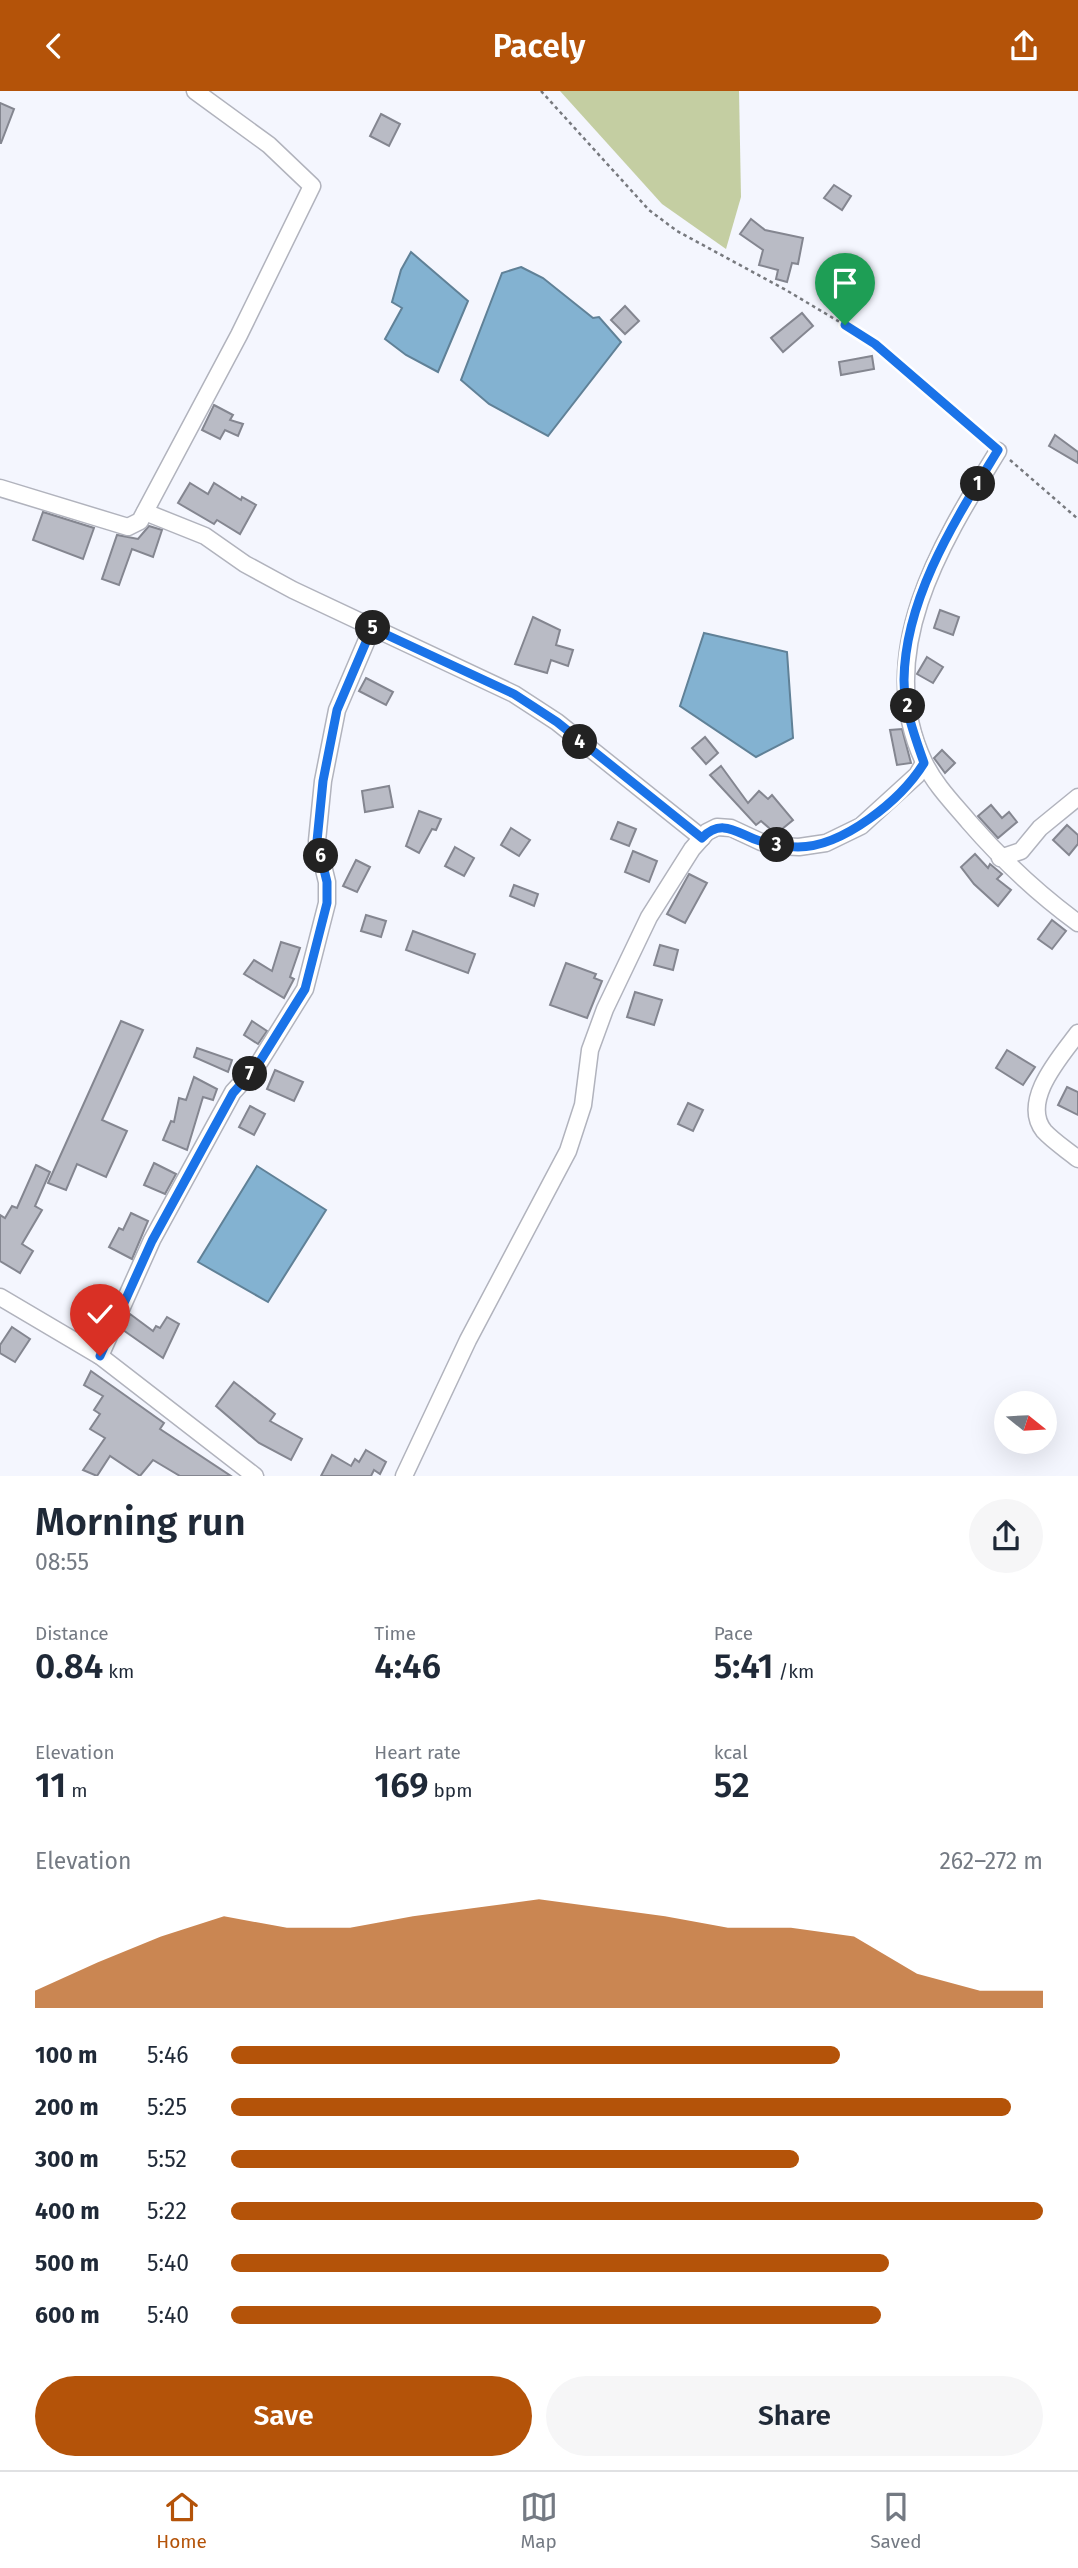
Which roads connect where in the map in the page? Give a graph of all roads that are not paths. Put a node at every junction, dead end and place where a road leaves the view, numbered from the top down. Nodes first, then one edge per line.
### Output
1 (195, 91) edge
2 (998, 450) road end
3 (0, 488) edge
4 (145, 512) junction
5 (372, 628) junction
6 (924, 763) junction
7 (1078, 797) edge
8 (702, 838) junction
9 (1000, 857) junction
10 (1078, 923) edge
11 (1078, 1033) edge
12 (1078, 1159) edge
13 (0, 1297) edge
14 (100, 1356) junction
15 (255, 1476) edge
16 (404, 1476) edge

1 - 4 street
2 - 6 street
3 - 4 street
4 - 5 street
5 - 8 street
5 - 14 street
6 - 8 street
6 - 9 street
7 - 9 street
8 - 16 street
9 - 10 street
11 - 12 street
13 - 14 street
14 - 15 street

